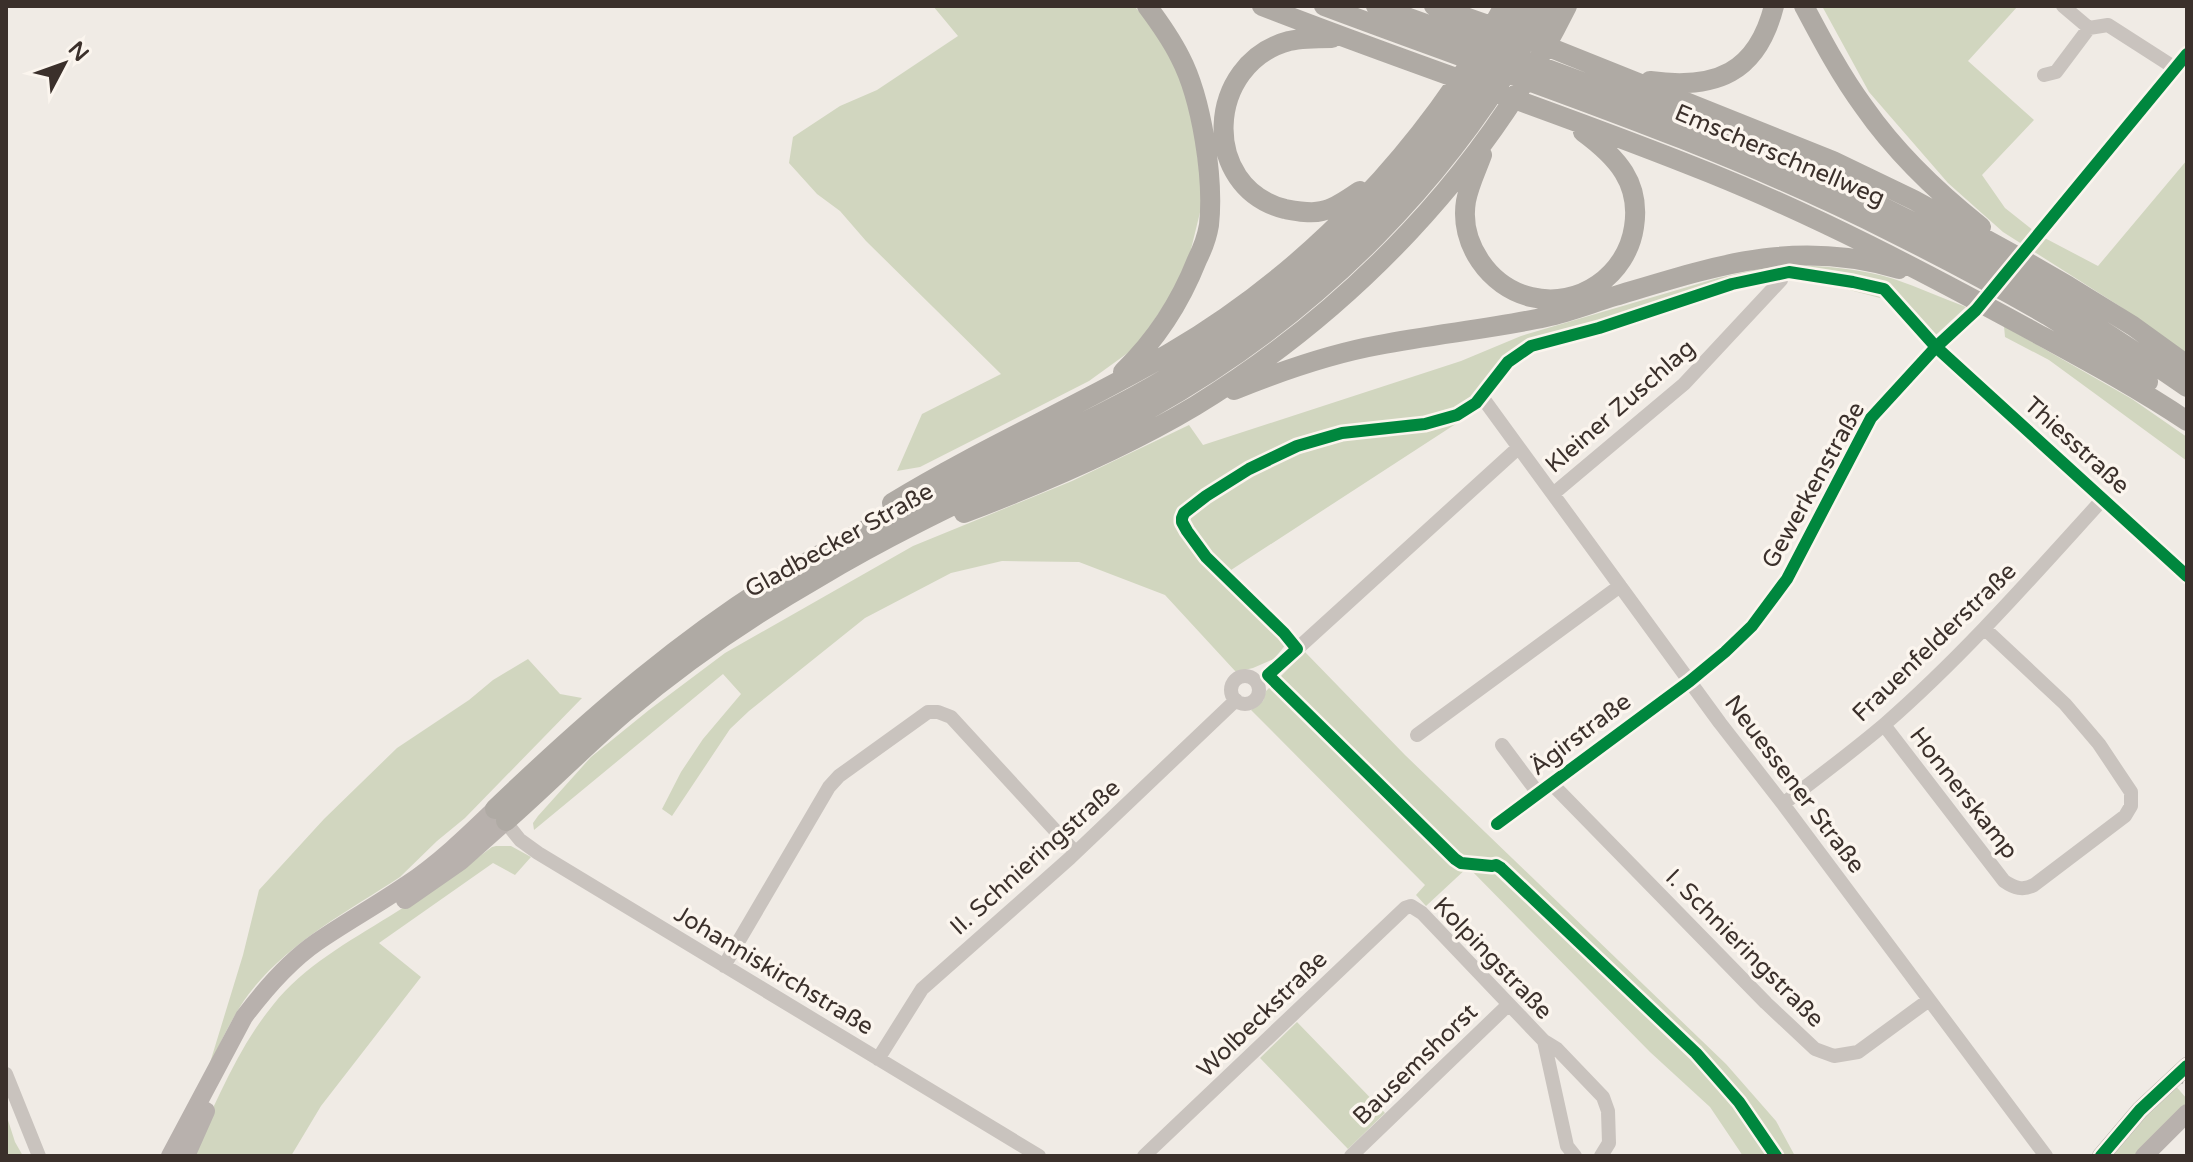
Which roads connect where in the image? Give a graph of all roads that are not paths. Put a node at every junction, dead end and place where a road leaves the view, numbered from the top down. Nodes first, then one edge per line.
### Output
1 (1147, 6) edge
2 (1262, 6) edge
3 (1324, 6) edge
4 (1376, 6) edge
5 (1437, 6) edge
6 (1569, 6) edge
7 (1774, 6) edge
8 (1804, 6) edge
9 (2063, 6) edge
10 (1524, 13) edge
11 (2089, 28) junction
12 (1344, 38) junction
13 (2187, 54) edge
14 (2175, 68) junction
15 (1613, 73) junction
16 (2044, 75) dead end
17 (1480, 108) junction
18 (1560, 116) junction
19 (1380, 178) junction
20 (2039, 234) tunnel mouth
21 (2018, 257) junction
22 (1781, 280) dead end
23 (1952, 287) junction
24 (1976, 310) dead end
25 (1936, 347) junction
26 (2187, 365) edge
27 (2187, 387) edge
28 (1482, 397) dead end
29 (1194, 406) junction
30 (2187, 409) edge
31 (1063, 412) junction
32 (2187, 421) edge
33 (1518, 448) junction
34 (1553, 494) junction
35 (2103, 499) junction
36 (874, 544) junction
37 (803, 564) junction
38 (2186, 574) edge
39 (1620, 586) junction
40 (1985, 629) junction
41 (1297, 649) dead end
42 (1690, 681) junction
43 (1236, 700) dead end
44 (1884, 725) junction
45 (1417, 735) dead end
46 (1502, 745) dead end
47 (1551, 783) junction
48 (1538, 793) junction
49 (1783, 804) junction
50 (501, 815) junction
51 (1497, 824) dead end
52 (1075, 852) junction
53 (1411, 906) joint
54 (724, 966) junction
55 (1929, 1000) junction
56 (1508, 1005) junction
57 (1544, 1041) junction
58 (878, 1059) junction
59 (2187, 1066) edge
60 (6, 1074) edge
61 (2187, 1113) edge
62 (1567, 1153) edge
63 (39, 1156) edge
64 (170, 1156) edge
65 (186, 1156) edge
66 (1039, 1156) edge
67 (1144, 1156) edge
68 (1351, 1156) edge
69 (1601, 1156) edge
70 (2046, 1156) edge
71 (2101, 1156) edge
72 (2144, 1156) edge

1 - 31 highway
2 - 12 highway
3 - 30 highway, Emscherschnellweg
4 - 27 highway, Emscherschnellweg
5 - 15 highway
6 - 10 highway
7 - 15 highway
8 - 21 highway
9 - 11 street
10 - 17 highway
10 - 17 highway
11 - 14 street
11 - 16 street
12 - 18 highway
12 - 19 highway
13 - 14 street
14 - 20 street
15 - 21 highway
17 - 18 highway
17 - 19 highway
17 - 29 highway
17 - 36 highway, Gladbecker Straße
17 - 37 highway, Gladbecker Straße
18 - 23 highway
19 - 31 highway
21 - 26 highway
22 - 34 street, Kleiner Zuschlag
23 - 29 highway
23 - 32 highway
24 - 25 street, Gewerkenstraße
25 - 35 street, Thiesstraße
25 - 42 street, Gewerkenstraße
28 - 33 street, Neuessener Straße
29 - 36 highway
31 - 37 highway
33 - 34 street, Neuessener Straße
33 - 41 street
34 - 39 street, Neuessener Straße
35 - 38 street, Thiesstraße
35 - 40 street, Frauenfelderstraße
36 - 50 highway, Gladbecker Straße
37 - 50 highway, Gladbecker Straße
39 - 42 street, Neuessener Straße
39 - 45 street
40 - 44 street, Frauenfelderstraße
40 - 44 street, Honnerskamp
42 - 47 street, Ägirstraße
42 - 49 street, Neuessener Straße
43 - 52 street, II. Schnieringstraße
44 - 49 street, Frauenfelderstraße
46 - 48 street
47 - 48 street, Ägirstraße
47 - 55 street, I. Schnieringstraße
48 - 51 street, Ägirstraße
49 - 55 street, Neuessener Straße
50 - 54 street, Johanniskirchstraße
50 - 64 main road, Gladbecker Straße
50 - 65 main road, Gladbecker Straße
52 - 54 street
52 - 58 street, II. Schnieringstraße
53 - 56 street, Kolpingstraße
53 - 67 street, Wolbeckstraße
54 - 58 street, Johanniskirchstraße
55 - 70 street, Neuessener Straße
56 - 57 street, Kolpingstraße
56 - 68 street, Bausemshorst
57 - 62 street, Kolpingstraße
57 - 69 street, Kolpingstraße
58 - 66 street, Johanniskirchstraße
59 - 71 main road
60 - 63 street
61 - 72 main road

